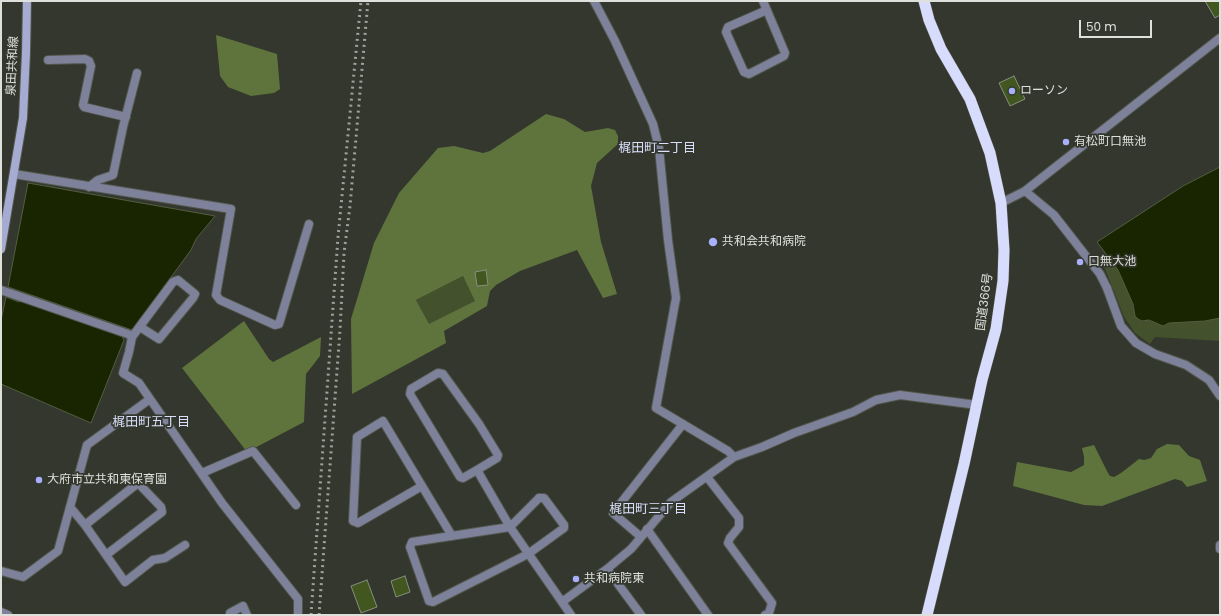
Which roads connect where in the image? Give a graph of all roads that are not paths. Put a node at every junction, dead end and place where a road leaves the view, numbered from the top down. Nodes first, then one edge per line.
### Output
1 (27, 1) edge
2 (594, 1) edge
3 (763, 1) edge
4 (924, 1) edge
5 (766, 10) junction
6 (1220, 38) edge
7 (48, 60) dead end
8 (137, 73) dead end
9 (126, 117) junction
10 (14, 174) junction
11 (90, 187) junction
12 (1025, 191) junction
13 (1001, 203) junction
14 (309, 224) dead end
15 (1, 249) edge
16 (1, 290) edge
17 (140, 327) junction
18 (132, 337) junction
19 (1220, 396) edge
20 (150, 398) junction
21 (977, 405) junction
22 (683, 424) junction
23 (734, 457) junction
24 (477, 470) junction
25 (202, 473) junction
26 (707, 477) junction
27 (422, 486) junction
28 (296, 505) dead end
29 (70, 507) junction
30 (85, 525) junction
31 (510, 527) junction
32 (647, 529) junction
33 (452, 536) junction
34 (641, 537) junction
35 (185, 545) dead end
36 (1220, 546) edge
37 (1220, 549) edge
38 (528, 554) junction
39 (106, 555) junction
40 (607, 569) junction
41 (1, 571) edge
42 (562, 602) junction
43 (1, 612) edge
44 (8, 615) edge
45 (230, 615) edge
46 (247, 615) edge
47 (298, 615) edge
48 (571, 615) edge
49 (641, 615) edge
50 (708, 615) edge
51 (765, 615) edge
52 (927, 615) edge

1 - 10 main road, 泉田共和線
2 - 22 street
3 - 5 street
4 - 13 highway, 国道366号
5 - 5 street
6 - 12 street
7 - 9 street
8 - 9 street
9 - 11 street
10 - 11 street
10 - 15 main road, 泉田共和線
11 - 14 street
12 - 13 street
12 - 19 street
13 - 21 highway, 国道366号
16 - 18 street
17 - 17 street
17 - 18 street
18 - 20 street
20 - 25 street
20 - 29 street
21 - 23 street
21 - 52 highway, 国道366号
22 - 23 street
22 - 34 street
23 - 26 street
24 - 24 street
24 - 31 street
25 - 28 street
25 - 47 street
26 - 32 street
26 - 51 street
27 - 27 street
27 - 33 street
29 - 30 street
29 - 41 street
30 - 39 street
30 - 39 street
31 - 33 street
31 - 38 street
31 - 38 street
32 - 34 street
32 - 50 street
33 - 38 street
34 - 40 street
35 - 39 street
36 - 37 street
38 - 42 street
40 - 42 street
40 - 49 street
42 - 48 street
43 - 44 street
45 - 46 street

